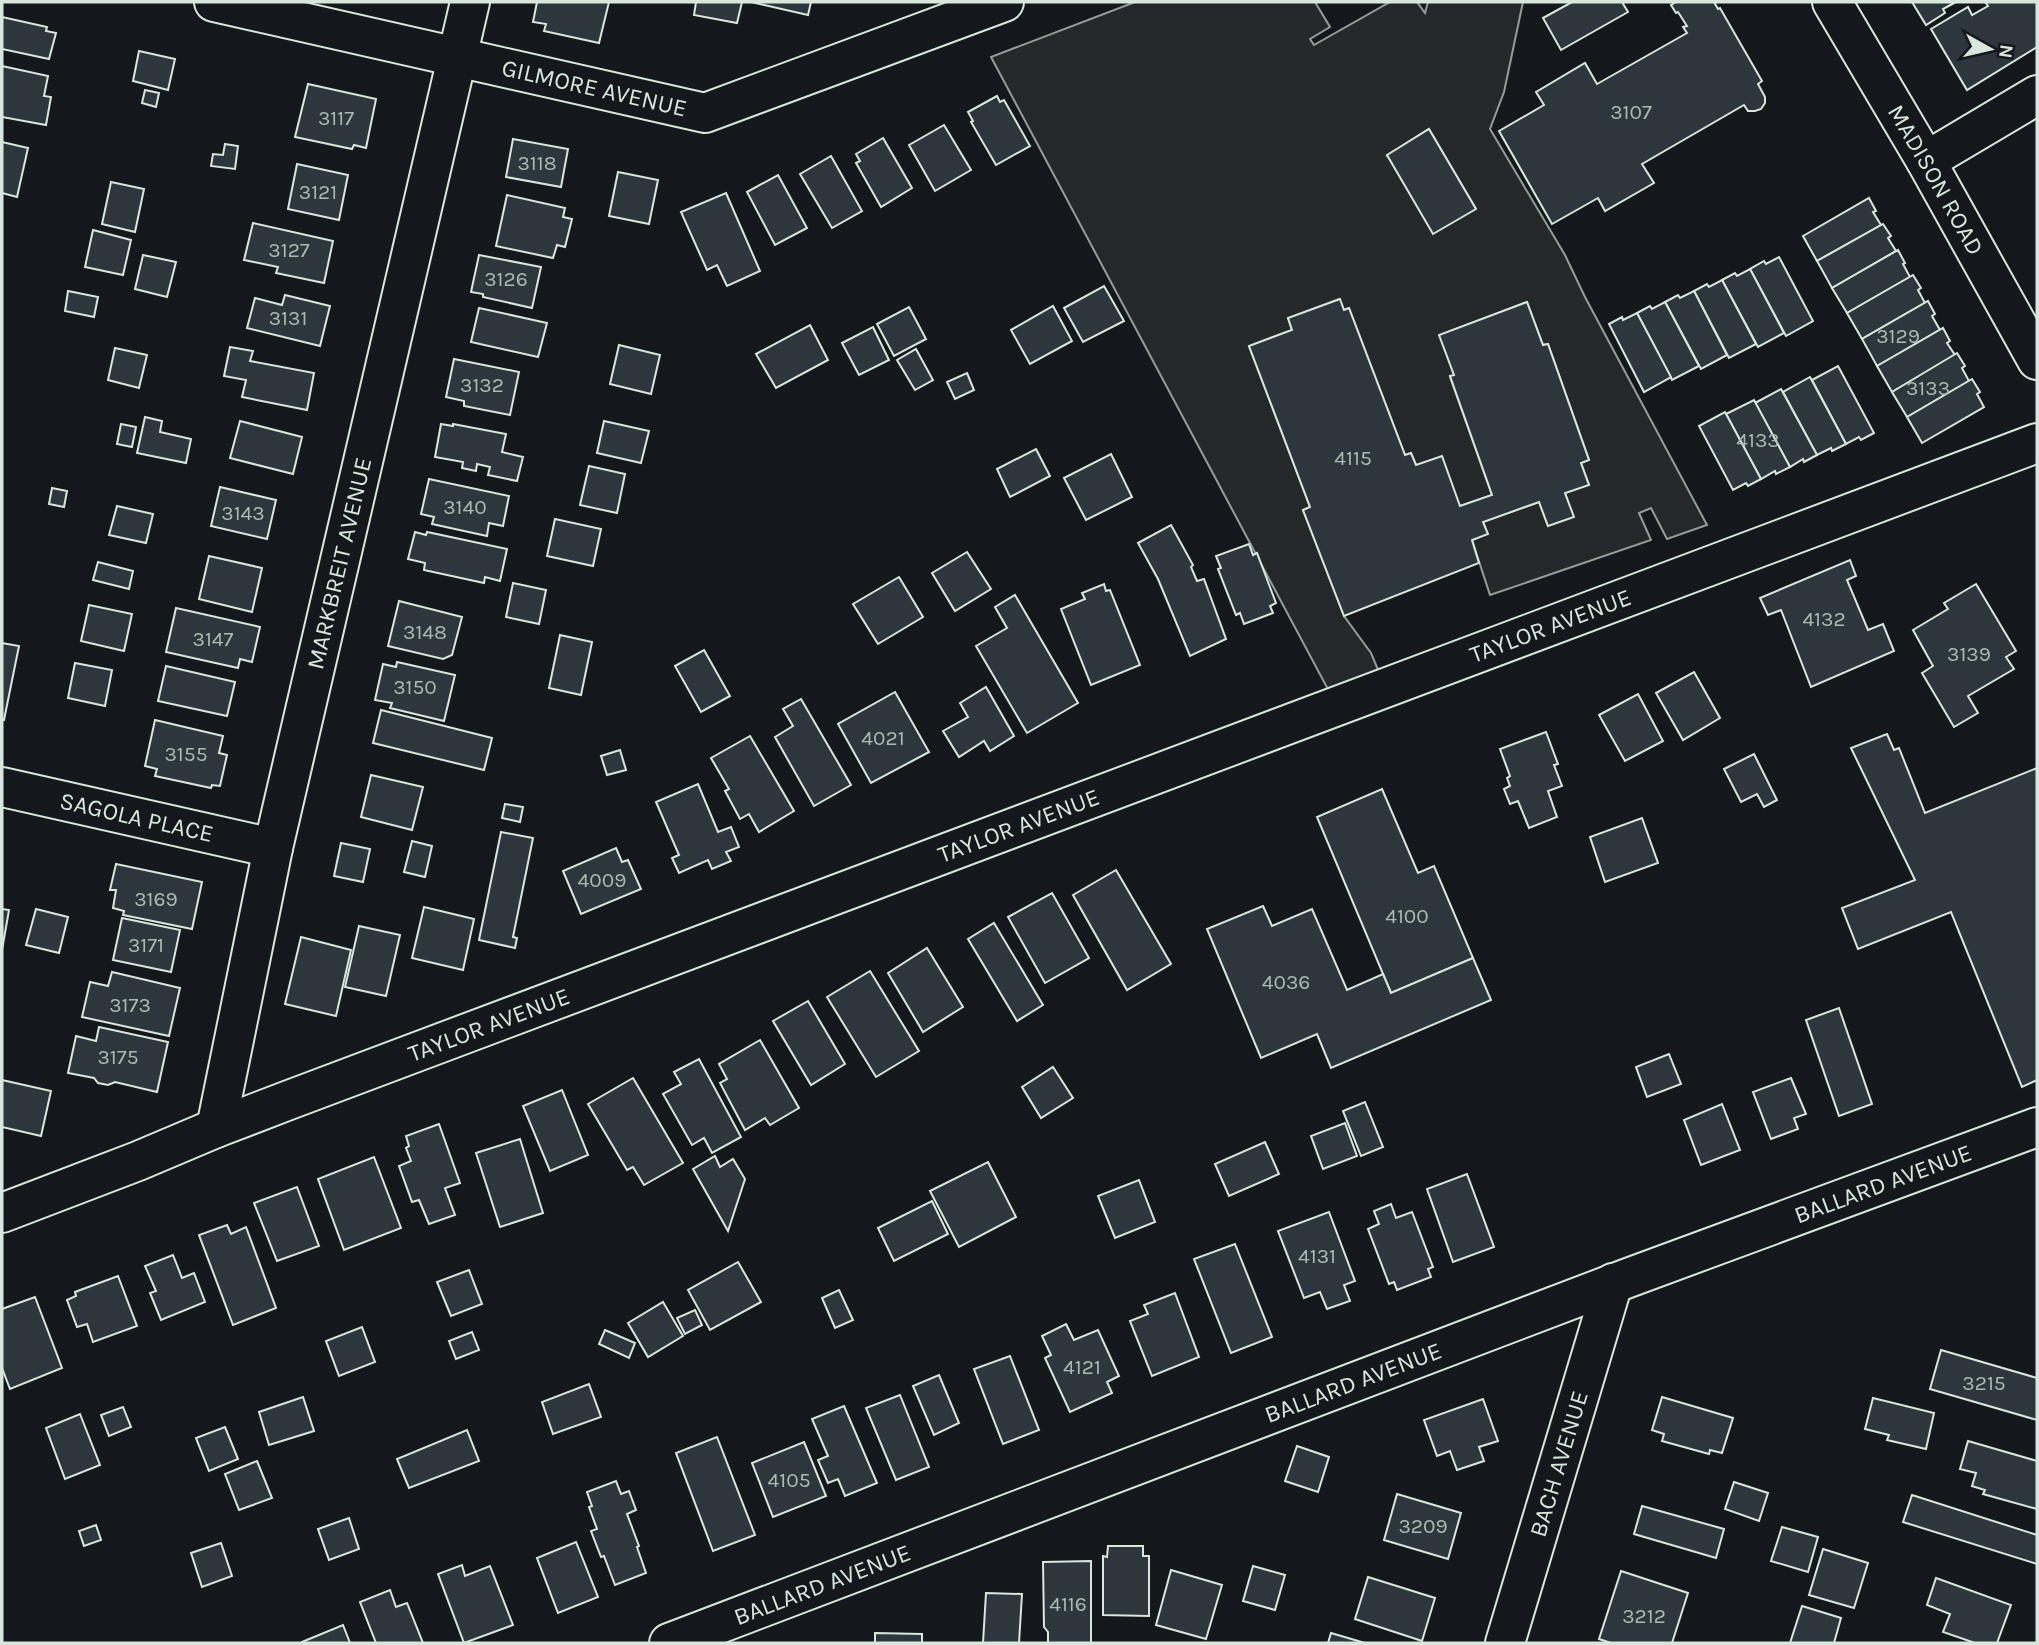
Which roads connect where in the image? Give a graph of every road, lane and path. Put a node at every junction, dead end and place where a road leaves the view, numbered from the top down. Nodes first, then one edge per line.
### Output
1 (214, 2) edge
2 (470, 2) edge
3 (1004, 2) edge
4 (1832, 2) edge
5 (458, 58) junction
6 (2037, 96) edge
7 (1926, 161) junction
8 (2037, 360) edge
9 (2037, 443) edge
10 (2, 787) edge
11 (273, 848) junction
12 (2037, 1127) edge
13 (216, 1128) junction
14 (2, 1213) edge
15 (1613, 1283) junction
16 (681, 1641) edge
17 (1505, 1643) edge

1 - 5 street, GILMORE AVENUE
2 - 5 street, MARKBREIT AVENUE
3 - 5 street, GILMORE AVENUE
4 - 7 street, MADISON ROAD
5 - 11 street, MARKBREIT AVENUE
6 - 7 street
7 - 8 street, MADISON ROAD
9 - 13 street, TAYLOR AVENUE
10 - 11 street, SAGOLA PLACE
11 - 13 street, MARKBREIT AVENUE
12 - 15 street, BALLARD AVENUE
13 - 14 street, TAYLOR AVENUE
15 - 16 street, BALLARD AVENUE
15 - 17 street, BACH AVENUE

